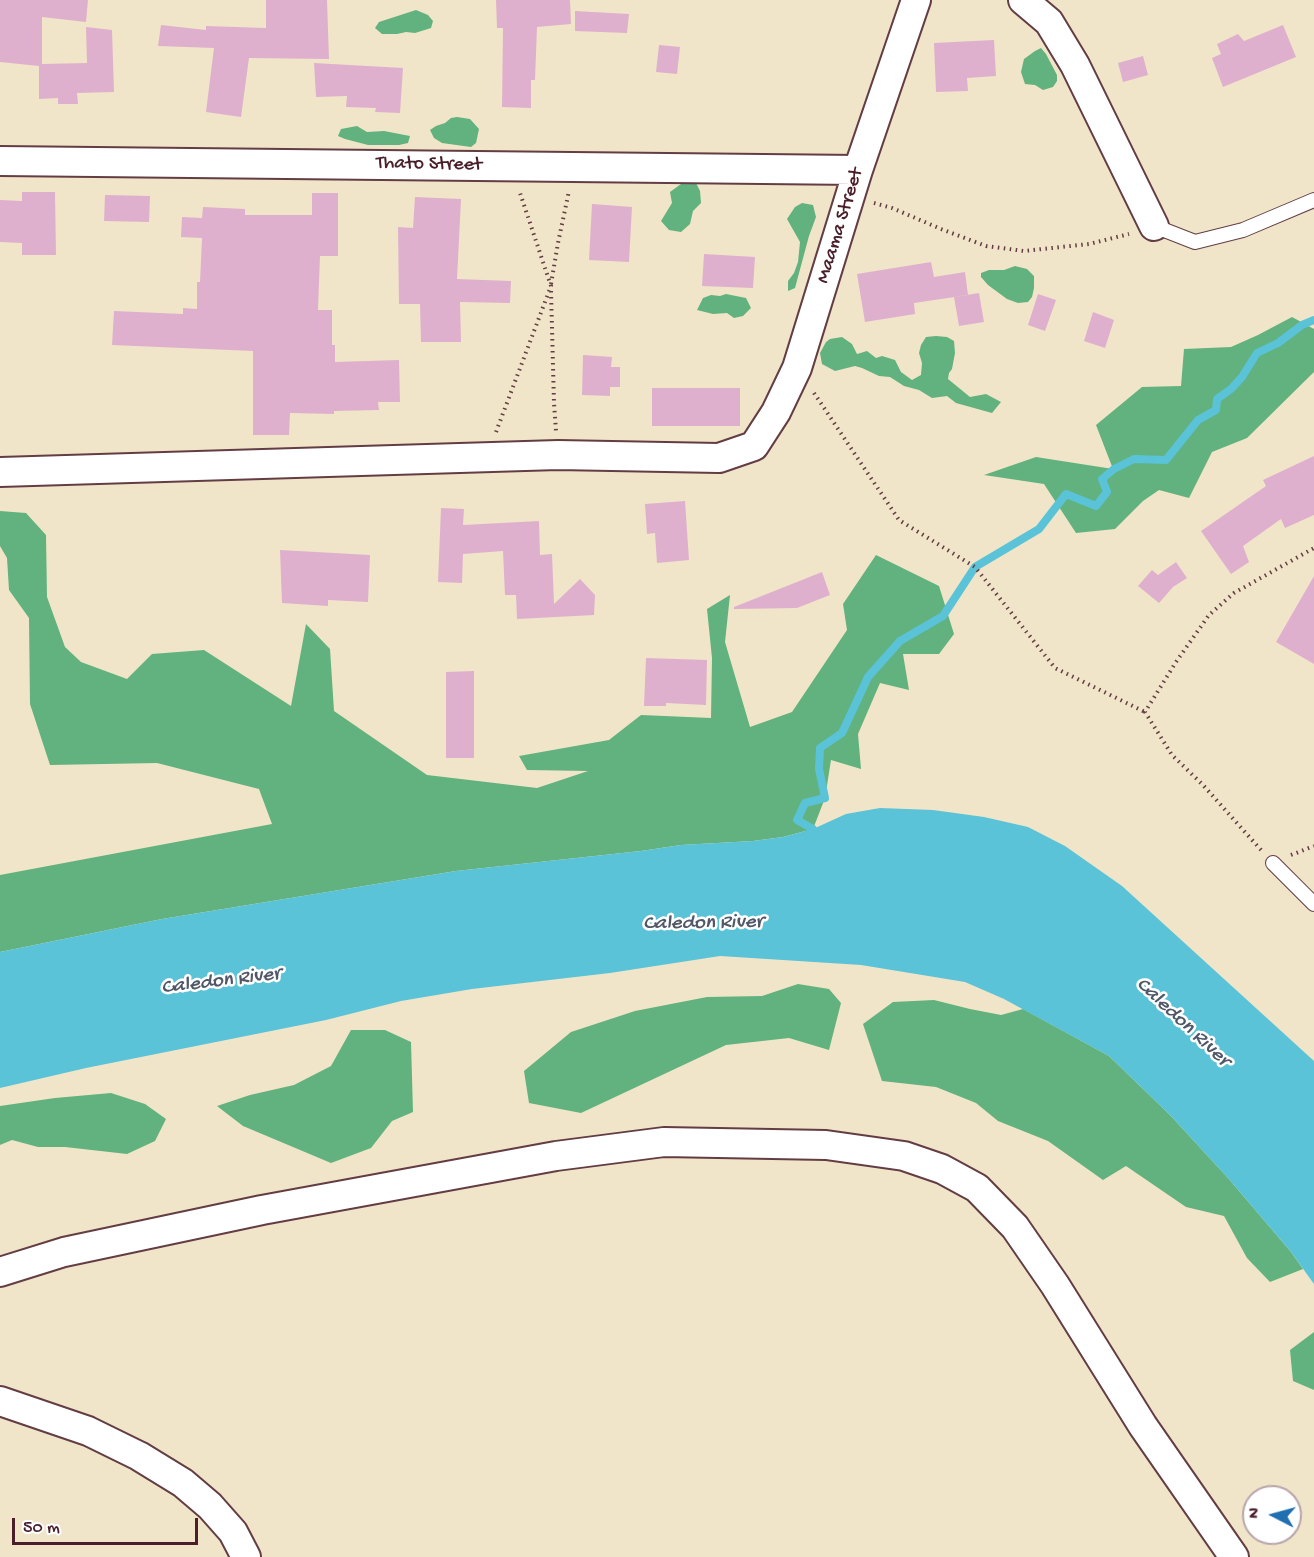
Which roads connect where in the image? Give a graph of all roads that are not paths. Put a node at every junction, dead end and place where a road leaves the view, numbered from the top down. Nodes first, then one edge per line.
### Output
1 (916, 0) edge
2 (1023, 0) edge
3 (0, 161) edge
4 (858, 170) junction
5 (1314, 200) edge
6 (1154, 226) joint
7 (0, 472) edge
8 (1273, 863) road end
9 (1314, 904) edge
10 (0, 1272) edge
11 (0, 1401) edge
12 (246, 1557) edge
13 (1234, 1557) edge

1 - 4 street, Maama Street
2 - 6 street
3 - 4 street, Thato Street
4 - 7 street, Maama Street
5 - 6 lane
8 - 9 lane
10 - 13 street
11 - 12 street

